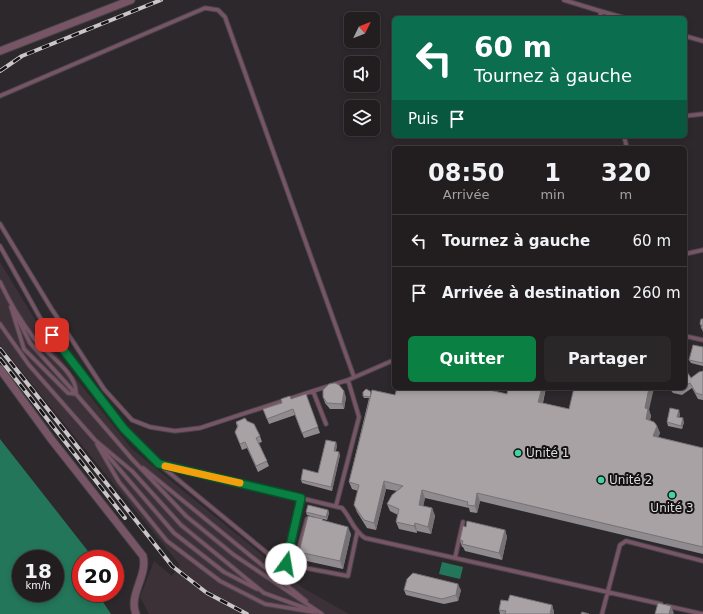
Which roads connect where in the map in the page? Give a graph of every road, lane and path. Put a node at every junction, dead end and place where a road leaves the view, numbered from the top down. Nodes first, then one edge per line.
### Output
1 (131, 0) edge
2 (564, 0) edge
3 (600, 11) junction
4 (601, 16) edge
5 (618, 16) edge
6 (687, 37) edge
7 (703, 41) edge
8 (1, 51) edge
9 (0, 96) edge
10 (703, 114) edge
11 (687, 116) edge
12 (0, 224) edge
13 (0, 246) edge
14 (703, 250) edge
15 (687, 254) edge
16 (0, 282) edge
17 (9, 302) junction
18 (0, 324) edge
19 (687, 336) edge
20 (703, 340) edge
21 (392, 361) edge
22 (0, 369) edge
23 (354, 377) junction
24 (348, 380) junction
25 (312, 391) junction
26 (76, 394) junction
27 (326, 424) dead end
28 (95, 440) junction
29 (132, 459) junction
30 (159, 464) junction
31 (301, 498) junction
32 (336, 506) junction
33 (314, 520) edge
34 (463, 522) dead end
35 (348, 528) edge
36 (356, 531) junction
37 (455, 558) junction
38 (703, 562) edge
39 (264, 592) junction
40 (607, 592) junction
41 (136, 614) edge
42 (322, 614) edge
43 (602, 614) edge
44 (703, 614) edge

1 - 8 street
2 - 3 lane
3 - 4 lane
3 - 5 lane
6 - 7 lane
9 - 23 lane
10 - 11 lane
12 - 25 lane
13 - 30 lane
14 - 15 lane
16 - 17 lane
17 - 26 lane
17 - 26 lane
17 - 26 lane
18 - 28 lane
19 - 20 lane
21 - 23 lane
22 - 41 street
23 - 24 lane
24 - 25 lane
24 - 32 lane
25 - 27 lane
26 - 29 lane
28 - 39 lane
28 - 39 lane
28 - 42 lane
29 - 42 lane
29 - 42 lane
30 - 31 lane
30 - 31 lane
31 - 32 lane
32 - 36 lane
33 - 36 lane
34 - 37 lane
35 - 36 lane
36 - 37 lane
37 - 40 lane
38 - 40 lane
39 - 42 lane
40 - 43 lane
40 - 44 lane

